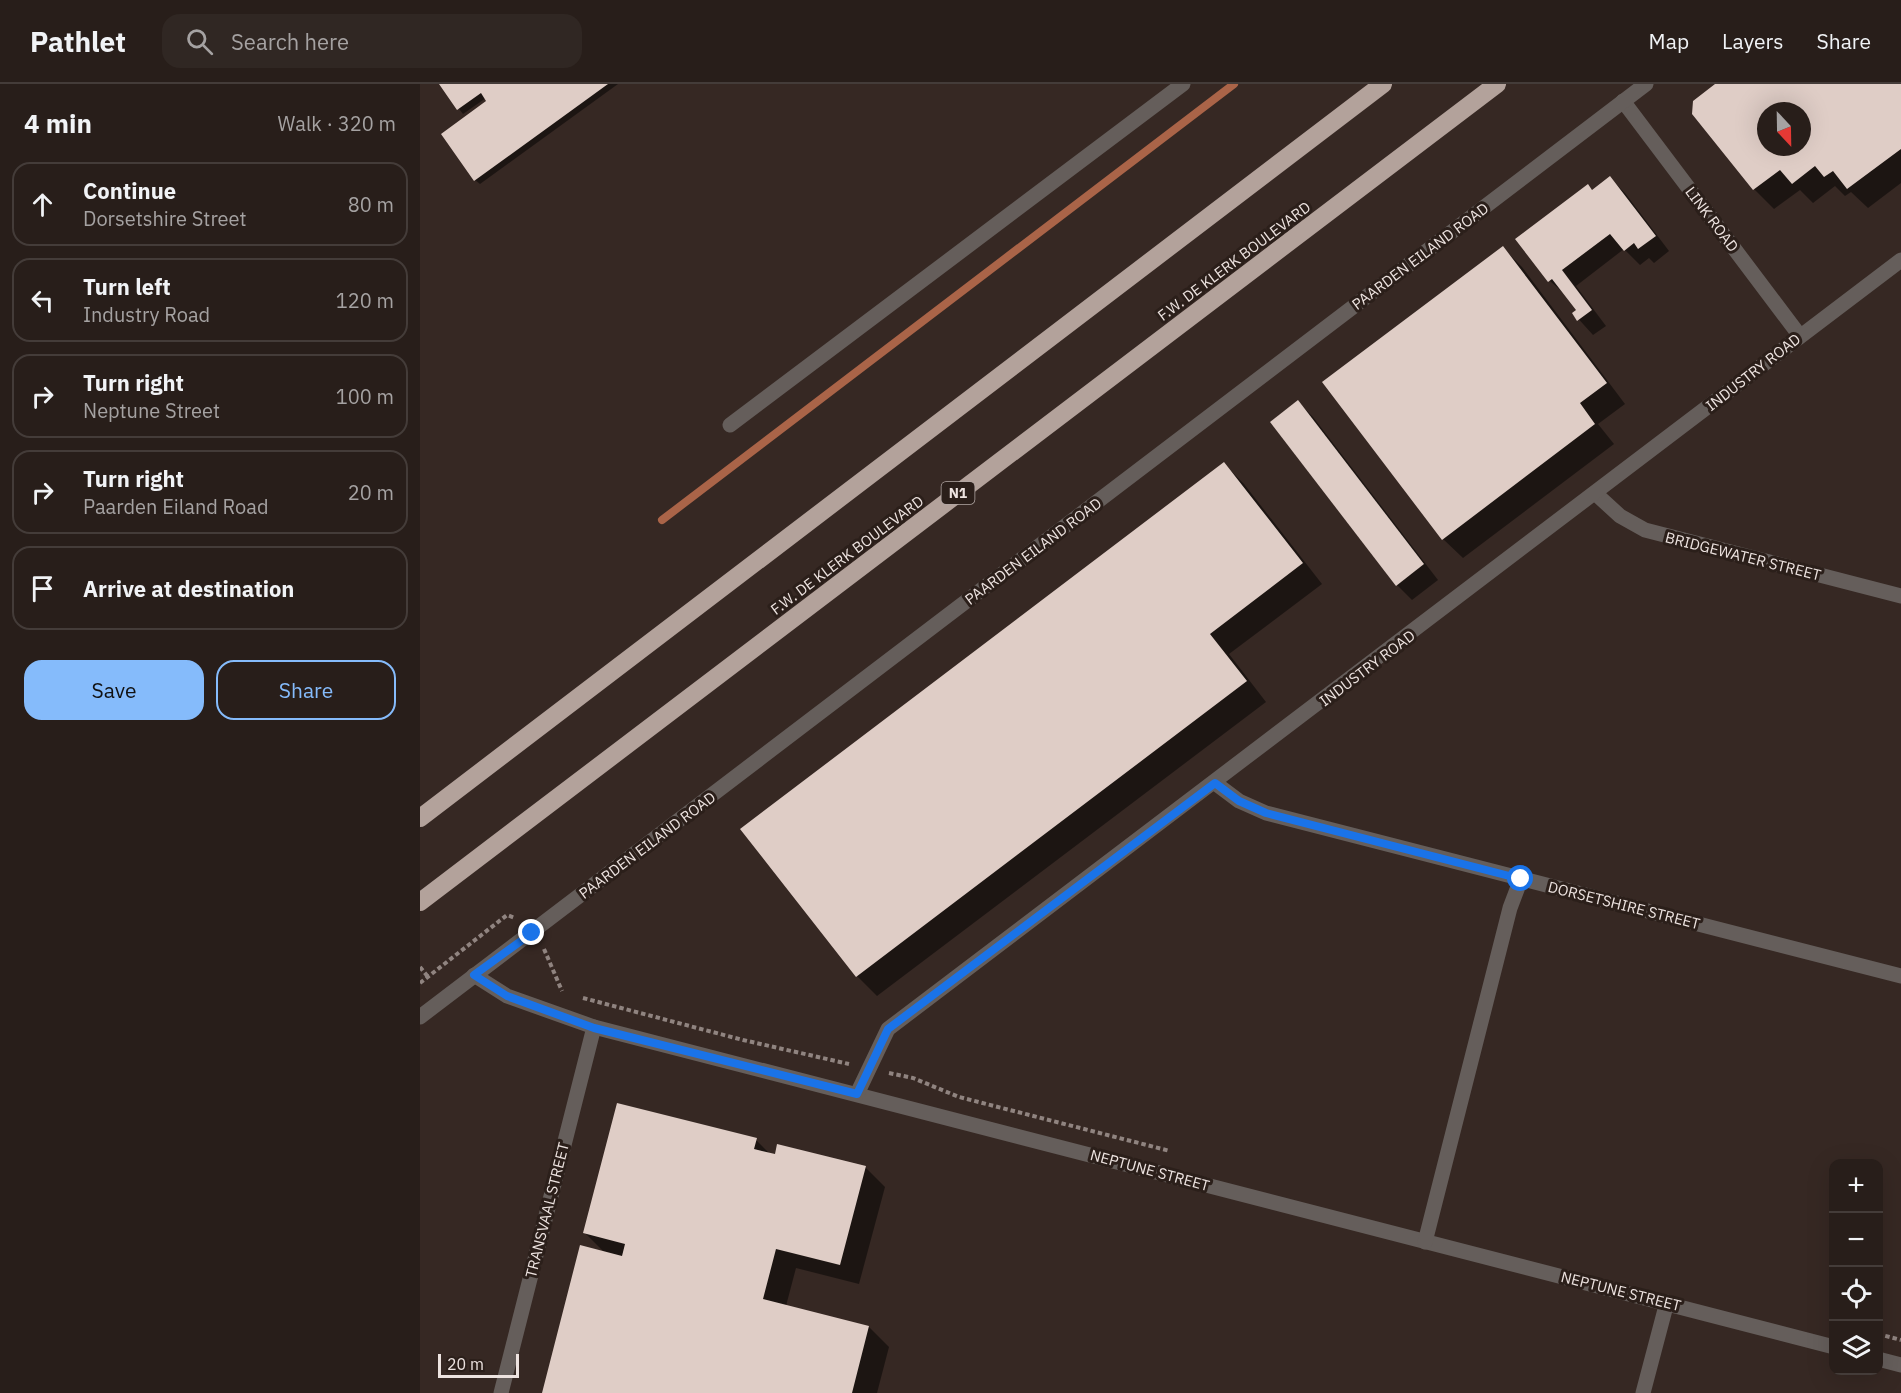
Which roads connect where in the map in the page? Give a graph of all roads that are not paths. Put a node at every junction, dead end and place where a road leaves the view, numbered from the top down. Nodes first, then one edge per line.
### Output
1 (1183, 84) edge
2 (1383, 84) edge
3 (1497, 84) edge
4 (1646, 84) edge
5 (1623, 101) junction
6 (1901, 261) edge
7 (1800, 336) junction
8 (730, 425) dead end
9 (1596, 494) junction
10 (1901, 596) edge
11 (1215, 783) junction
12 (420, 818) edge
13 (1521, 879) junction
14 (420, 902) edge
15 (474, 975) junction
16 (1901, 976) edge
17 (420, 1017) edge
18 (594, 1028) junction
19 (857, 1094) junction
20 (1425, 1242) junction
21 (1667, 1302) junction
22 (1829, 1346) edge
23 (1883, 1360) edge
24 (1901, 1365) edge
25 (501, 1393) edge
26 (1643, 1393) edge

1 - 8 street
2 - 12 highway
3 - 14 highway, F.W. DE KLERK BOULEVARD / N1
4 - 5 street, PAARDEN EILAND ROAD
5 - 7 street, LINK ROAD
5 - 15 street, PAARDEN EILAND ROAD
6 - 7 street, INDUSTRY ROAD
7 - 9 street, INDUSTRY ROAD
9 - 10 street, BRIDGEWATER STREET
9 - 11 street, INDUSTRY ROAD
11 - 13 street, DORSETSHIRE STREET
11 - 19 street, INDUSTRY ROAD
13 - 16 street, DORSETSHIRE STREET
13 - 20 street
15 - 17 street, PAARDEN EILAND ROAD
15 - 18 street, NEPTUNE STREET
18 - 19 street, NEPTUNE STREET
18 - 25 street, TRANSVAAL STREET
19 - 20 street, NEPTUNE STREET
20 - 21 street, NEPTUNE STREET
21 - 22 street, NEPTUNE STREET
21 - 26 street
23 - 24 street

